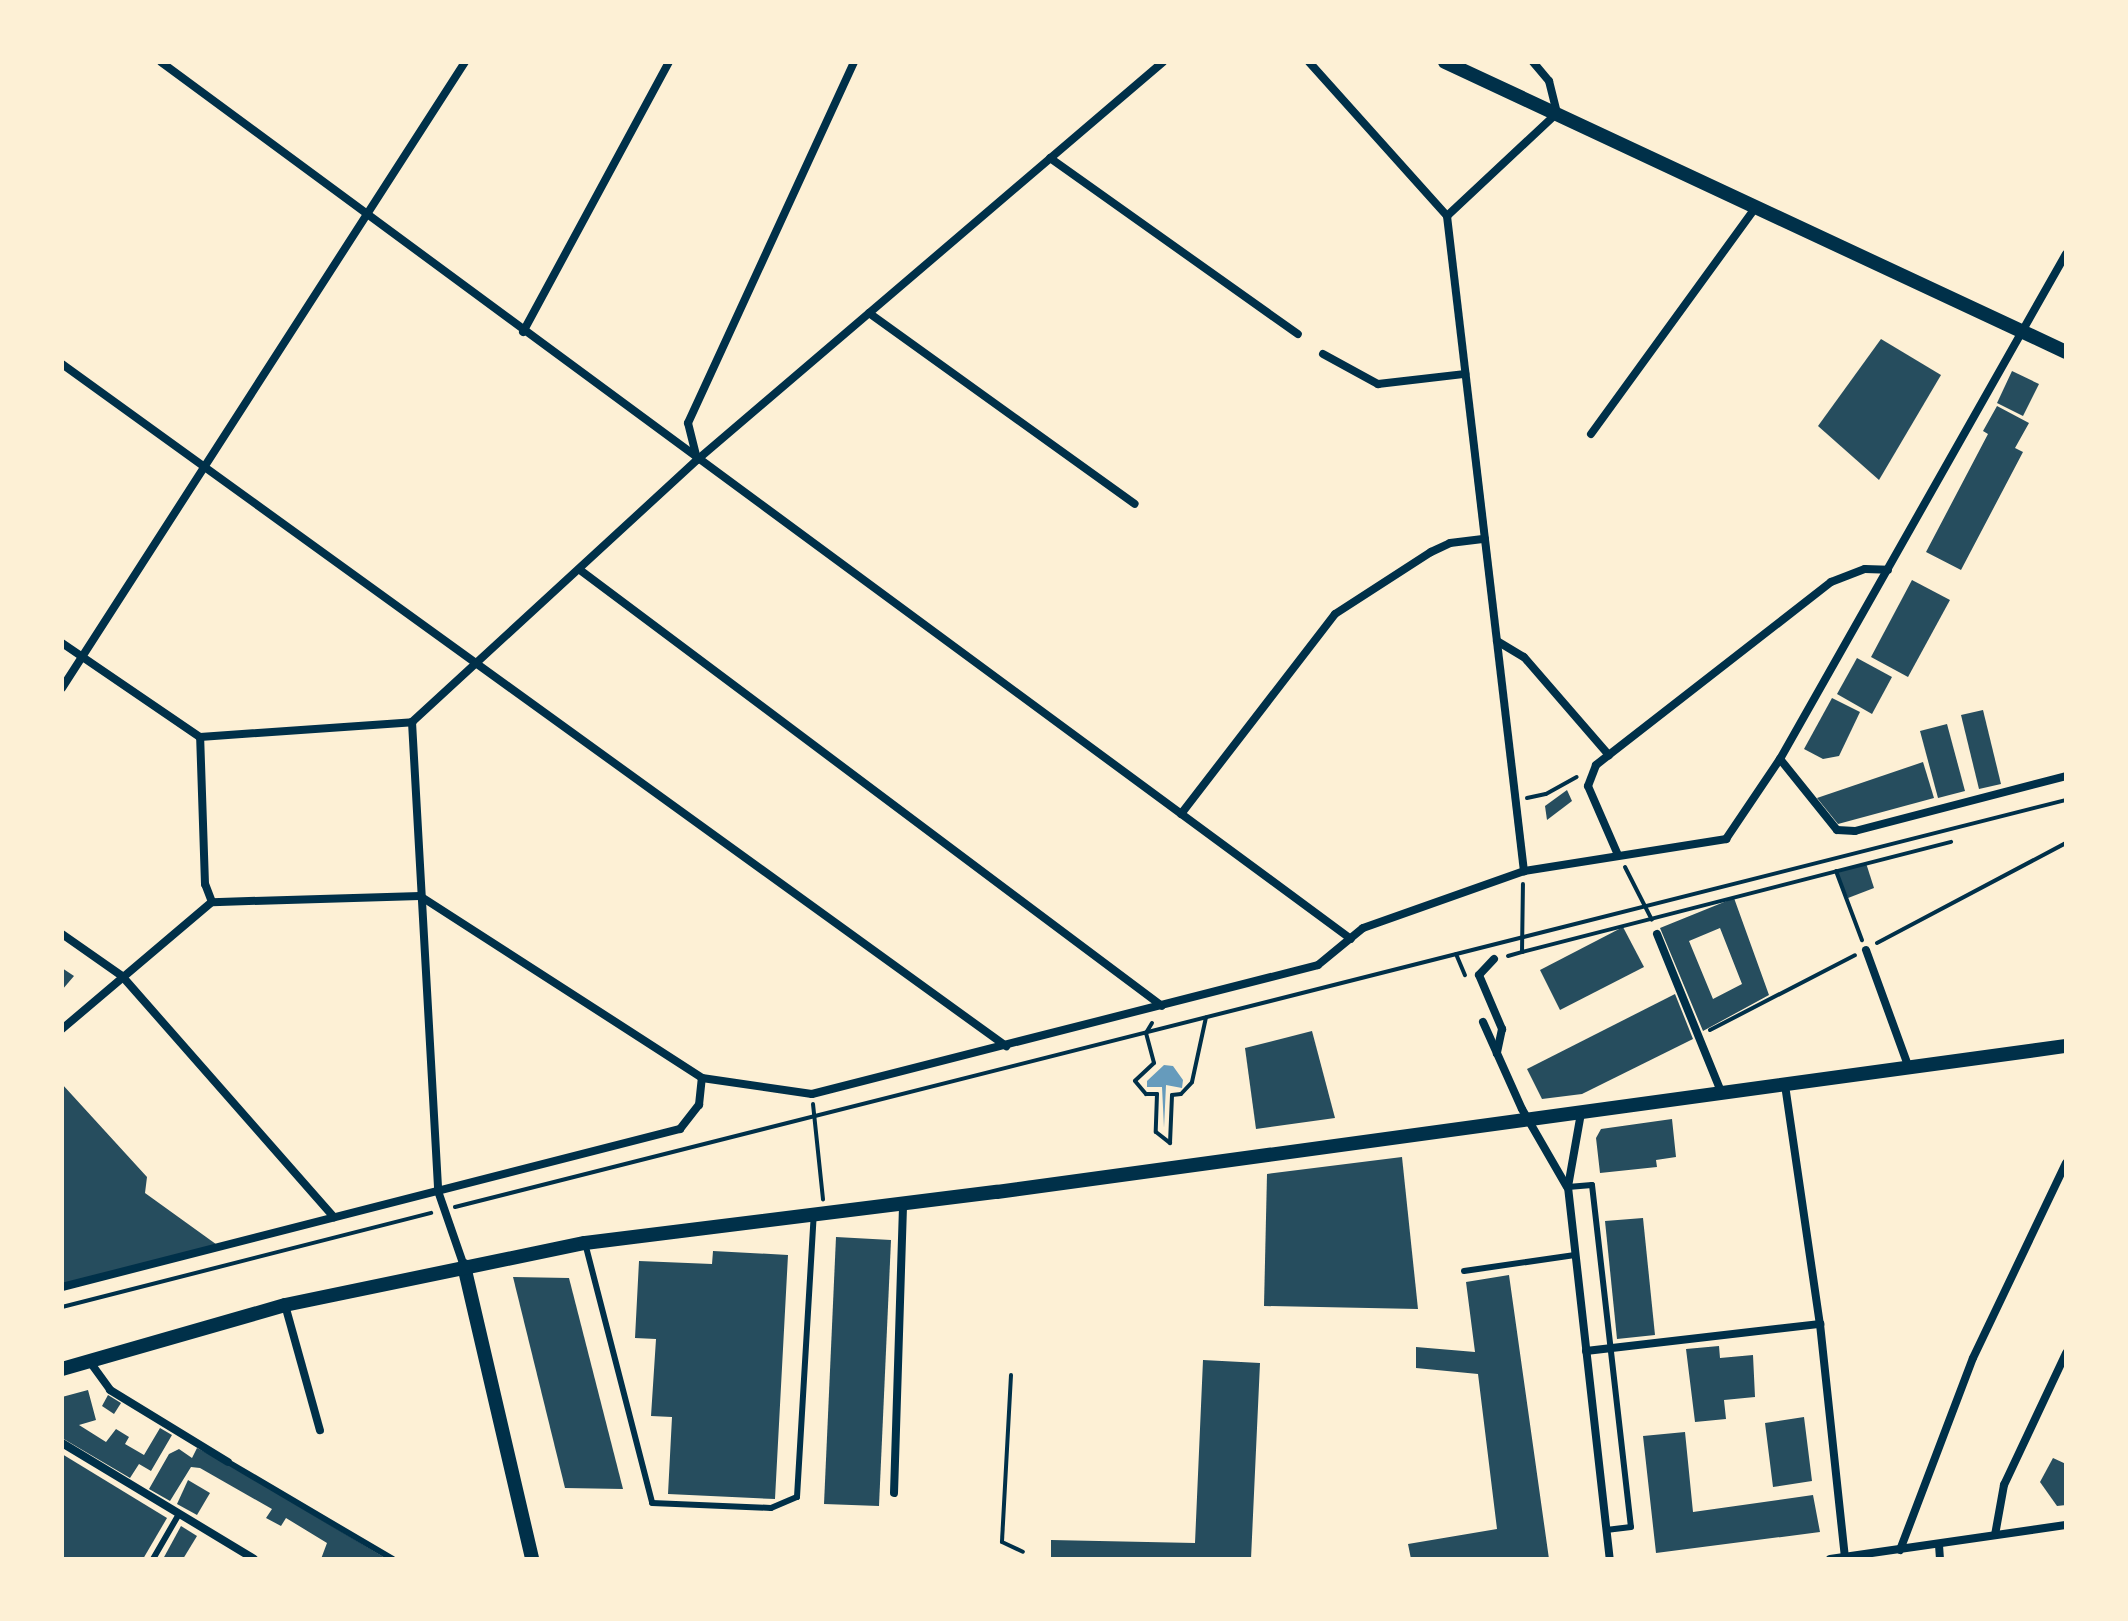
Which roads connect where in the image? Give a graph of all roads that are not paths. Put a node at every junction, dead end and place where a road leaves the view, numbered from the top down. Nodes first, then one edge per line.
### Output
1 (161, 62) edge
2 (465, 62) edge
3 (669, 62) edge
4 (854, 62) edge
5 (1163, 62) edge
6 (1309, 62) edge
7 (1445, 62) edge
8 (1533, 62) edge
9 (1557, 113) junction
10 (1050, 158) junction
11 (1756, 206) junction
12 (366, 213) junction
13 (1447, 216) junction
14 (2066, 254) edge
15 (869, 313) junction
16 (2023, 330) junction
17 (523, 332) junction
18 (1298, 334) dead end
19 (2066, 352) edge
20 (1323, 354) dead end
21 (62, 364) edge
22 (1465, 374) junction
23 (1591, 434) dead end
24 (697, 460) junction
25 (207, 465) junction
26 (1135, 504) dead end
27 (1485, 539) junction
28 (580, 570) junction
29 (1888, 570) junction
30 (1497, 641) junction
31 (62, 643) edge
32 (82, 657) junction
33 (473, 663) junction
34 (62, 688) edge
35 (412, 722) junction
36 (200, 737) junction
37 (1609, 755) junction
38 (1780, 759) junction
39 (2066, 776) edge
40 (1181, 814) junction
41 (1618, 855) junction
42 (1524, 871) junction
43 (420, 896) junction
44 (212, 902) junction
45 (62, 934) edge
46 (1657, 934) road end
47 (1351, 939) junction
48 (1866, 950) road end
49 (1494, 959) road end
50 (122, 976) junction
51 (1162, 1006) junction
52 (1483, 1022) dead end
53 (62, 1029) edge
54 (1006, 1046) junction
55 (2066, 1046) edge
56 (1497, 1054) junction
57 (1909, 1068) junction
58 (702, 1078) junction
59 (1785, 1085) junction
60 (1722, 1094) junction
61 (1581, 1113) junction
62 (1528, 1119) junction
63 (2066, 1163) edge
64 (1568, 1187) junction
65 (438, 1191) junction
66 (903, 1204) junction
67 (820, 1214) junction
68 (334, 1217) junction
69 (585, 1243) junction
70 (1575, 1255) junction
71 (464, 1266) junction
72 (1464, 1271) dead end
73 (62, 1287) edge
74 (285, 1305) junction
75 (1820, 1324) junction
76 (1610, 1348) junction
77 (1586, 1351) junction
78 (2066, 1353) edge
79 (90, 1362) junction
80 (62, 1369) edge
81 (320, 1430) dead end
82 (62, 1443) edge
83 (228, 1462) joint
84 (894, 1493) dead end
85 (179, 1514) junction
86 (2066, 1525) edge
87 (1606, 1530) junction
88 (1995, 1535) junction
89 (1939, 1545) junction
90 (1900, 1550) junction
91 (1845, 1557) junction
92 (153, 1559) edge
93 (254, 1559) edge
94 (393, 1559) edge
95 (532, 1559) edge
96 (1610, 1559) edge
97 (1830, 1559) edge
98 (1940, 1559) edge

1 - 12 street
2 - 12 street
3 - 17 street
4 - 24 street
5 - 10 street
6 - 13 street
7 - 9 street
8 - 9 street
9 - 11 street
9 - 13 street
10 - 15 street
10 - 18 street
11 - 16 street
11 - 23 street
12 - 17 street
12 - 25 street
13 - 22 street
14 - 16 street
15 - 24 street
15 - 26 street
16 - 19 street
16 - 29 street
17 - 24 street
20 - 22 street
21 - 25 street
22 - 27 street
24 - 28 street
24 - 40 street
25 - 32 street
25 - 33 street
27 - 30 street
27 - 40 street
28 - 33 street
28 - 51 street
29 - 37 street
29 - 38 street
30 - 37 street
30 - 42 street
31 - 32 street
32 - 34 street
32 - 36 street
33 - 35 street
33 - 54 street
35 - 36 street
35 - 43 street
36 - 44 street
37 - 41 street
38 - 39 street
38 - 41 street
40 - 47 street
41 - 42 street
42 - 47 street
43 - 44 street
43 - 58 street
43 - 65 street
44 - 50 street
45 - 50 street
46 - 60 street
47 - 51 street
48 - 57 street
49 - 56 street
50 - 53 street
50 - 68 street
51 - 54 street
52 - 56 street
54 - 58 street
55 - 57 street
56 - 62 street
57 - 59 street
58 - 65 street
59 - 60 street
59 - 75 street
60 - 61 street
61 - 62 street
61 - 64 street
62 - 64 street
62 - 66 street
63 - 90 street
64 - 70 street
64 - 76 lane
65 - 68 street
65 - 71 street
66 - 67 street
66 - 84 street
67 - 69 street
67 - 69 lane
68 - 73 street
69 - 71 street
70 - 72 lane
70 - 77 street
71 - 74 street
71 - 95 street
74 - 79 street
74 - 81 street
75 - 76 street
75 - 91 street
76 - 77 street
76 - 87 lane
77 - 87 street
78 - 88 street
79 - 80 street
79 - 83 street
82 - 85 street
83 - 94 lane
85 - 92 lane
85 - 93 street
86 - 88 street
87 - 96 street
88 - 89 street
89 - 90 street
89 - 98 street
90 - 91 street
91 - 97 street

